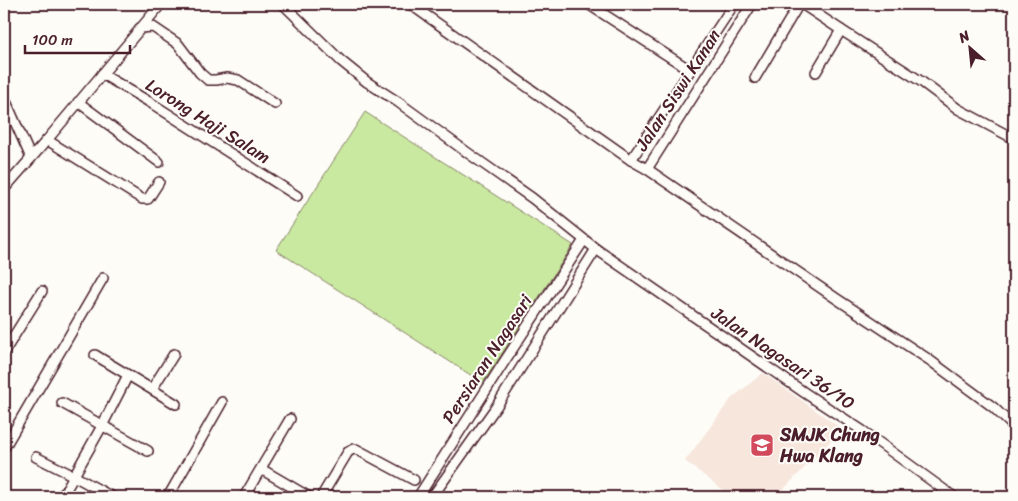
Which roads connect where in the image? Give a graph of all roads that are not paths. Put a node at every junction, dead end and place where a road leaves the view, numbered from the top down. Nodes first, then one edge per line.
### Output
1 (161, 4) edge
2 (284, 4) edge
3 (410, 4) edge
4 (588, 4) edge
5 (734, 4) edge
6 (752, 4) edge
7 (800, 4) edge
8 (140, 28) junction
9 (841, 30) junction
10 (690, 70) junction
11 (816, 72) dead end
12 (102, 74) junction
13 (755, 78) dead end
14 (4, 97) edge
15 (78, 102) junction
16 (275, 104) dead end
17 (1009, 136) dead end
18 (645, 138) junction
19 (47, 140) junction
20 (659, 149) junction
21 (31, 158) junction
22 (631, 160) junction
23 (159, 162) dead end
24 (647, 169) junction
25 (159, 182) dead end
26 (4, 189) edge
27 (297, 196) dead end
28 (584, 240) junction
29 (596, 249) junction
30 (572, 259) junction
31 (586, 266) junction
32 (104, 278) dead end
33 (42, 291) dead end
34 (4, 352) edge
35 (174, 354) dead end
36 (94, 355) dead end
37 (128, 375) junction
38 (152, 389) junction
39 (222, 402) dead end
40 (62, 403) dead end
41 (176, 404) dead end
42 (290, 419) dead end
43 (102, 426) junction
44 (1014, 426) edge
45 (4, 448) edge
46 (148, 451) dead end
47 (36, 457) dead end
48 (261, 469) junction
49 (74, 476) junction
50 (414, 480) dead end
51 (952, 496) edge
52 (62, 497) edge
53 (112, 497) edge
54 (168, 497) edge
55 (244, 497) edge
56 (309, 497) edge
57 (321, 497) edge
58 (418, 497) edge
59 (432, 497) edge

1 - 8 street
2 - 28 street, Jalan Nagasari 36/10
3 - 22 street
4 - 10 street
5 - 10 street, Jalan Siswi Kanan
6 - 20 street, Jalan Siswi Kanan
7 - 9 street
7 - 13 street
8 - 12 street
8 - 16 street
9 - 11 street
9 - 17 street
10 - 18 street, Jalan Siswi Kanan
12 - 15 street
12 - 27 street, Lorong Haji Salam
14 - 21 street
15 - 19 street
15 - 23 street
18 - 20 street
18 - 22 street, Jalan Siswi Kanan
19 - 21 street
19 - 25 street
20 - 24 street, Jalan Siswi Kanan
21 - 26 street
22 - 24 street
24 - 44 street
28 - 29 street, Jalan Nagasari 36/10
28 - 30 street, Persiaran Nagasari
29 - 31 street, Persiaran Nagasari
29 - 51 street, Jalan Nagasari 36/10
30 - 31 street
30 - 58 street, Persiaran Nagasari
31 - 59 street, Persiaran Nagasari
32 - 45 street
33 - 34 street
35 - 38 street
36 - 37 street
37 - 38 street
37 - 43 street
38 - 41 street
39 - 54 street
40 - 43 street
42 - 48 street
43 - 46 street
43 - 49 street
47 - 49 street
48 - 55 street
48 - 56 street
49 - 52 street
49 - 53 street
50 - 57 street

